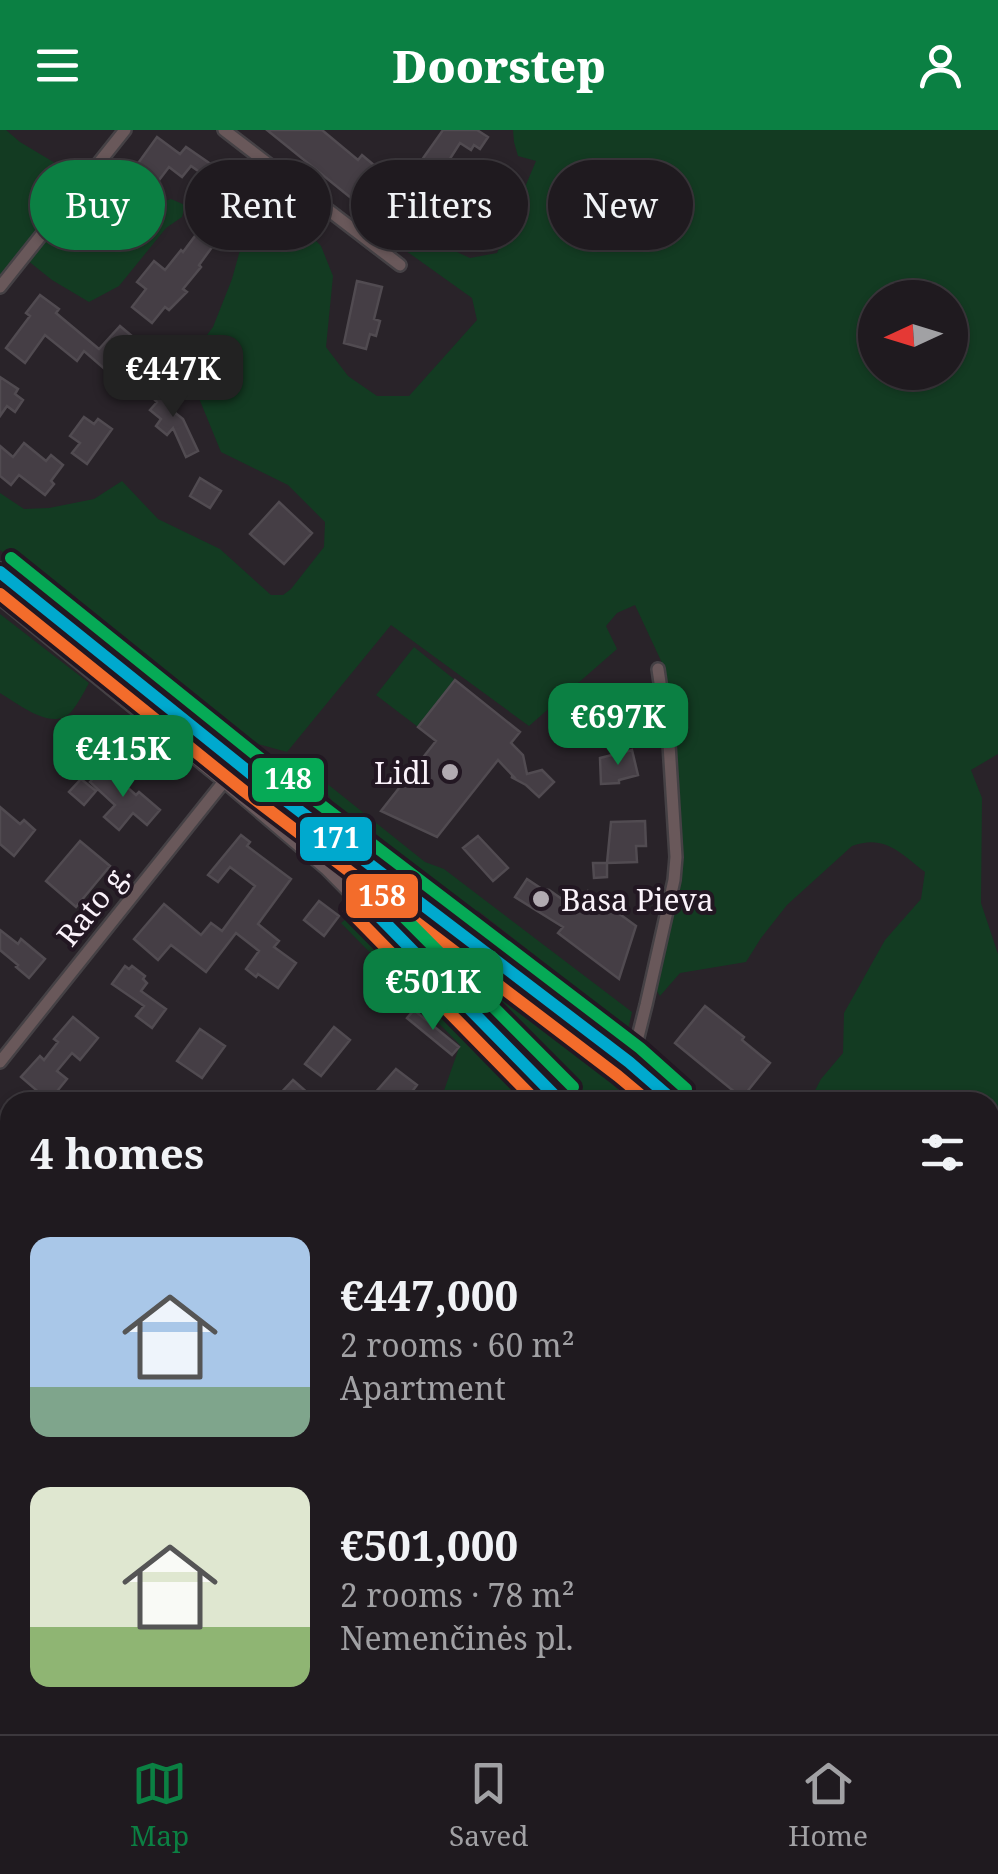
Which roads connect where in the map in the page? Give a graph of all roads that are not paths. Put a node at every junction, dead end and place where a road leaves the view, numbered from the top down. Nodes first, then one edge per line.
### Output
1 (126, 130) edge
2 (224, 130) edge
3 (400, 265) dead end
4 (0, 286) edge
5 (0, 572) edge
6 (0, 594) edge
7 (658, 669) dead end
8 (226, 778) junction
9 (519, 979) junction
10 (487, 1028) junction
11 (586, 1030) junction
12 (0, 1062) edge
13 (629, 1062) junction
14 (552, 1092) edge
15 (634, 1092) edge
16 (664, 1092) edge

1 - 4 street
2 - 3 street
5 - 9 main road
6 - 8 main road
7 - 13 street
8 - 10 main road
8 - 12 street, Rato g.
9 - 10 main road
9 - 11 main road
10 - 14 main road
11 - 13 main road
11 - 15 main road
13 - 16 main road

